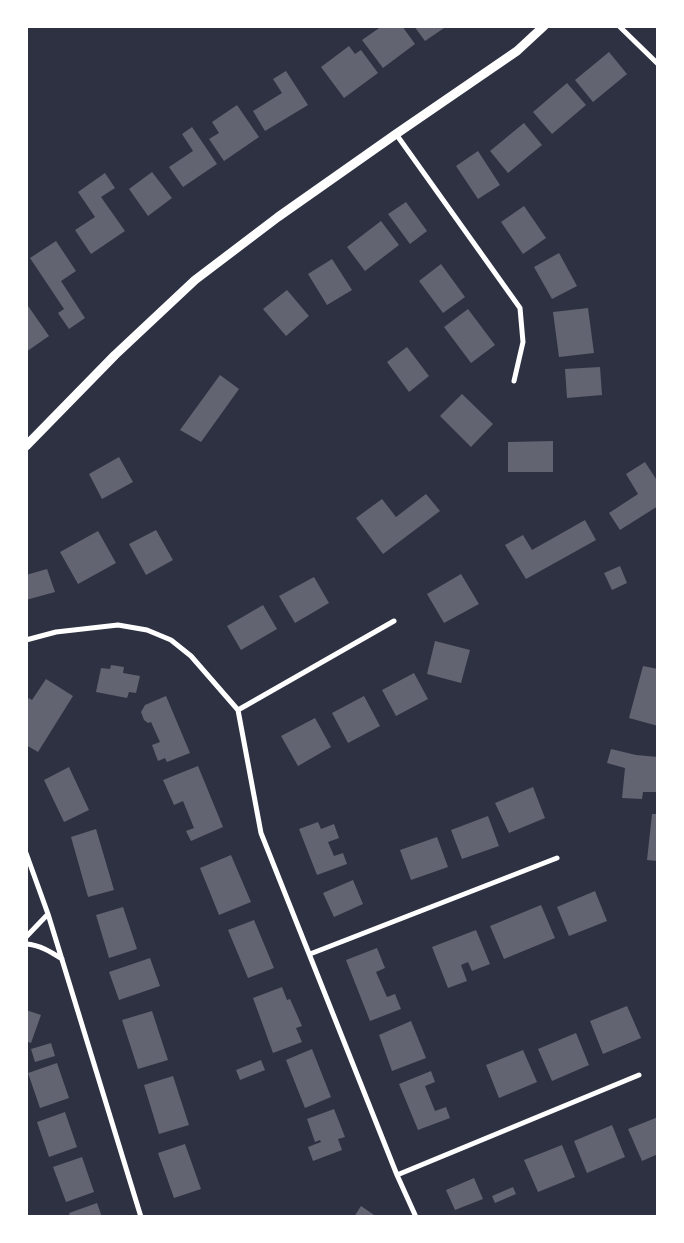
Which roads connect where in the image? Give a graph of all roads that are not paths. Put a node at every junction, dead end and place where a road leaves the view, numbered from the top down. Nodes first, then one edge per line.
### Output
1 (544, 26) edge
2 (619, 26) edge
3 (658, 64) edge
4 (396, 134) junction
5 (514, 381) dead end
6 (26, 446) edge
7 (394, 621) dead end
8 (26, 640) edge
9 (238, 710) junction
10 (26, 853) edge
11 (557, 858) dead end
12 (48, 914) junction
13 (26, 937) edge
14 (26, 944) edge
15 (310, 954) junction
16 (62, 959) junction
17 (639, 1075) dead end
18 (397, 1175) junction
19 (141, 1217) edge
20 (416, 1217) edge

1 - 4 street
2 - 3 street
4 - 5 street
4 - 6 street
7 - 9 street
8 - 9 street
9 - 15 street
10 - 12 street
11 - 15 street
12 - 13 street
12 - 16 street
14 - 16 street
15 - 18 street
16 - 19 street
17 - 18 street
18 - 20 street

